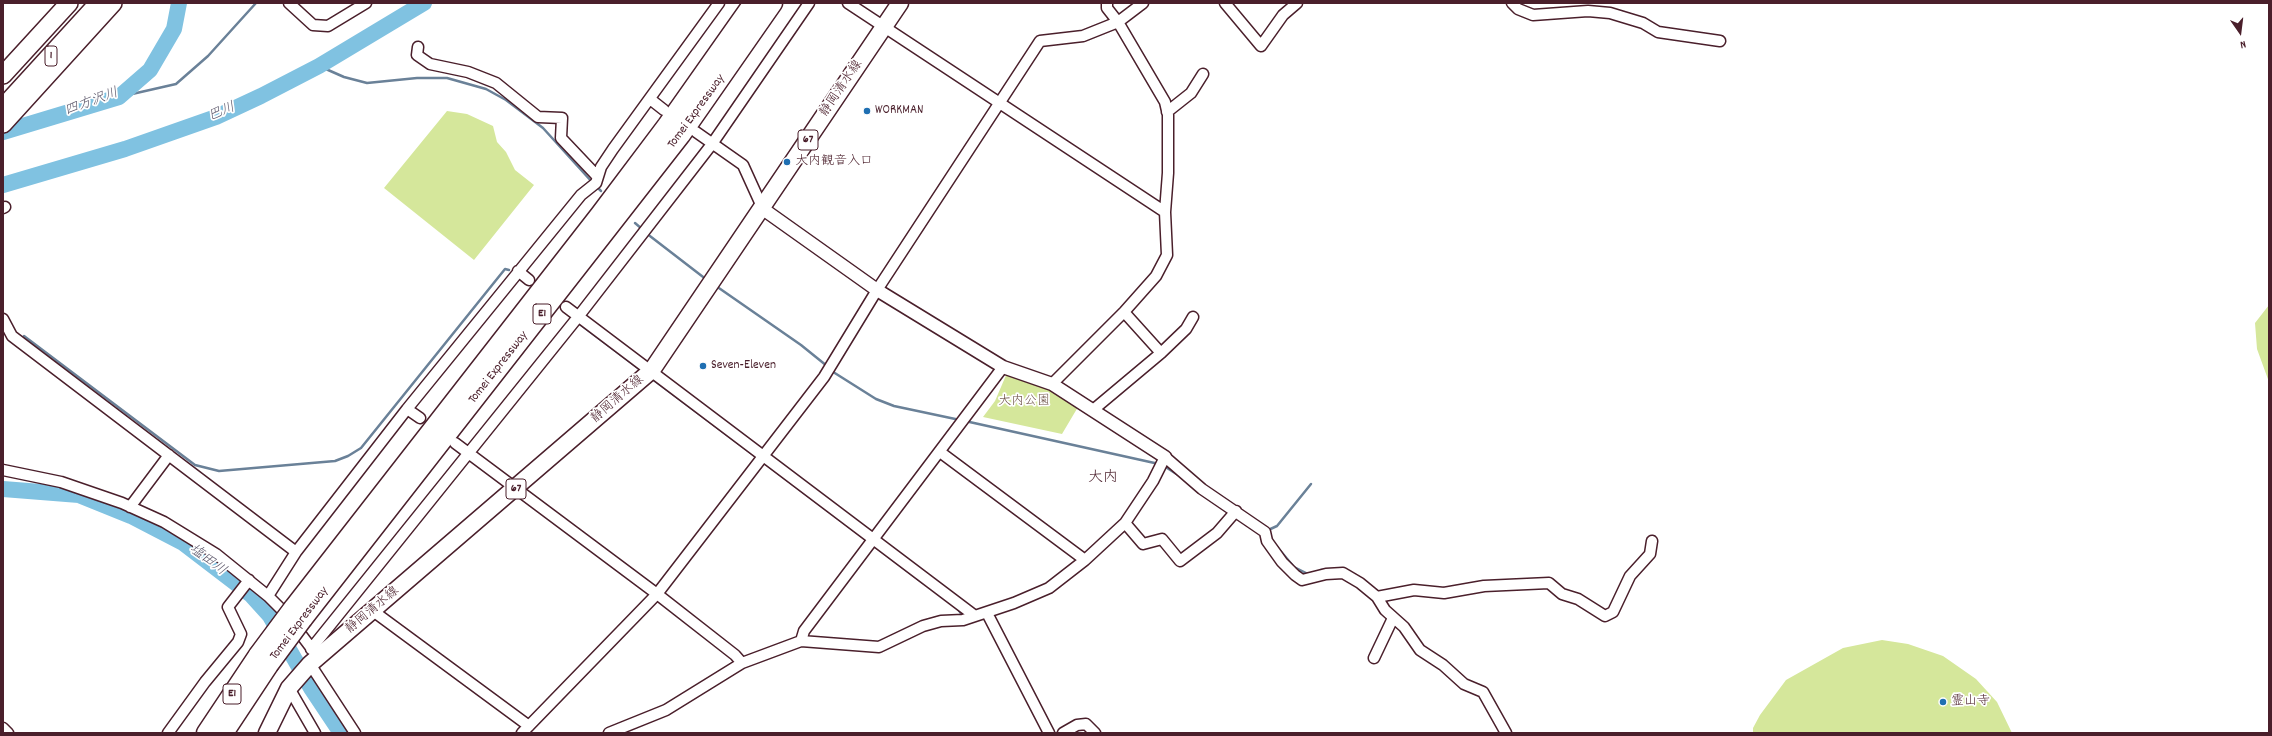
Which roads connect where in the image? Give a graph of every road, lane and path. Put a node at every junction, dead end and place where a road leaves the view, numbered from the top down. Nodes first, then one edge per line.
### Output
1 (69, 3) edge
2 (82, 3) edge
3 (99, 3) edge
4 (113, 3) edge
5 (288, 3) edge
6 (366, 3) edge
7 (719, 3) edge
8 (753, 3) edge
9 (773, 3) edge
10 (809, 3) edge
11 (848, 3) edge
12 (900, 3) edge
13 (1107, 3) edge
14 (1144, 3) edge
15 (1225, 3) edge
16 (1298, 3) edge
17 (1512, 3) edge
18 (1118, 22) junction
19 (883, 28) junction
20 (1720, 40) dead end
21 (418, 47) dead end
22 (1202, 74) dead end
23 (3, 75) edge
24 (3, 90) edge
25 (650, 99) junction
26 (999, 102) junction
27 (664, 110) dead end
28 (1167, 112) junction
29 (6, 116) edge
30 (696, 132) dead end
31 (712, 144) junction
32 (593, 183) junction
33 (763, 209) junction
34 (1165, 212) junction
35 (518, 271) junction
36 (529, 280) dead end
37 (876, 290) junction
38 (566, 307) dead end
39 (1124, 312) junction
40 (578, 317) junction
41 (1193, 317) dead end
42 (3, 319) edge
43 (7, 338) edge
44 (1161, 353) junction
45 (1003, 367) junction
46 (652, 370) junction
47 (1052, 384) junction
48 (407, 409) junction
49 (1093, 410) junction
50 (420, 418) dead end
51 (455, 443) dead end
52 (940, 452) junction
53 (468, 453) junction
54 (169, 455) junction
55 (763, 455) junction
56 (1165, 457) junction
57 (3, 470) edge
58 (516, 489) junction
59 (130, 507) junction
60 (1236, 510) junction
61 (1125, 523) junction
62 (875, 538) junction
63 (1652, 541) dead end
64 (296, 552) junction
65 (1085, 560) junction
66 (249, 580) junction
67 (657, 594) junction
68 (268, 596) junction
69 (1377, 597) junction
70 (373, 611) junction
71 (987, 612) junction
72 (298, 614) junction
73 (975, 616) junction
74 (1393, 618) junction
75 (801, 642) junction
76 (313, 656) junction
77 (1374, 658) dead end
78 (264, 660) junction
79 (742, 663) junction
80 (289, 688) junction
81 (3, 728) edge
82 (526, 729) edge
83 (8, 733) edge
84 (168, 733) edge
85 (206, 733) edge
86 (224, 733) edge
87 (267, 733) edge
88 (315, 733) edge
89 (355, 733) edge
90 (609, 733) edge
91 (1049, 733) edge
92 (1063, 733) edge
93 (1095, 733) edge
94 (1506, 733) edge

1 - 23 highway, 1
2 - 24 highway, 1
3 - 29 highway, 1
4 - 29 highway
5 - 6 street
7 - 25 street
8 - 72 highway, Tomei Expressway / E1
9 - 72 highway, Tomei Expressway / E1
10 - 31 street
11 - 19 street
12 - 19 main road, 静岡清水線 / 67
13 - 18 street
14 - 18 street
15 - 16 street
17 - 20 street
18 - 26 street
18 - 28 street
19 - 26 street
19 - 33 main road, 静岡清水線 / 67
21 - 32 street
22 - 28 street
25 - 27 street
25 - 32 street
26 - 34 street
26 - 37 street
28 - 34 street
30 - 31 street
31 - 33 street
31 - 40 street
32 - 35 street
33 - 37 street
33 - 46 main road, 静岡清水線 / 67
34 - 39 street
35 - 36 street
35 - 48 street
37 - 45 street
37 - 55 street
38 - 40 street
39 - 44 street
39 - 47 street
40 - 46 street
40 - 53 street
41 - 44 street
42 - 43 street
43 - 54 street
44 - 49 street
45 - 47 street
45 - 52 street
46 - 55 street
46 - 58 main road, 静岡清水線 / 67
47 - 49 street
48 - 50 street
48 - 64 street
49 - 56 street
51 - 53 street
52 - 62 street
52 - 65 street
53 - 58 street
53 - 76 street
54 - 59 street
54 - 64 street
55 - 62 street
55 - 67 street
56 - 60 street
56 - 61 street
57 - 59 street
58 - 67 street
58 - 70 main road, 静岡清水線 / 67
59 - 66 street
60 - 61 street
60 - 69 street
61 - 65 street
62 - 73 street
62 - 75 street
63 - 69 street
64 - 68 street
65 - 71 street
66 - 68 street
66 - 84 street
67 - 79 street
67 - 82 street
68 - 76 street
69 - 74 street
70 - 76 main road, 静岡清水線 / 67
70 - 82 street
71 - 73 street
71 - 91 street
72 - 78 highway, Tomei Expressway / E1, bridge
73 - 75 street
74 - 77 street
74 - 94 street
75 - 79 street
76 - 80 main road, 静岡清水線 / 67
76 - 89 street
78 - 85 highway, Tomei Expressway / E1
78 - 86 highway, Tomei Expressway / E1
79 - 90 street
80 - 87 main road, 静岡清水線 / 67
80 - 88 street
81 - 83 street
92 - 93 street

